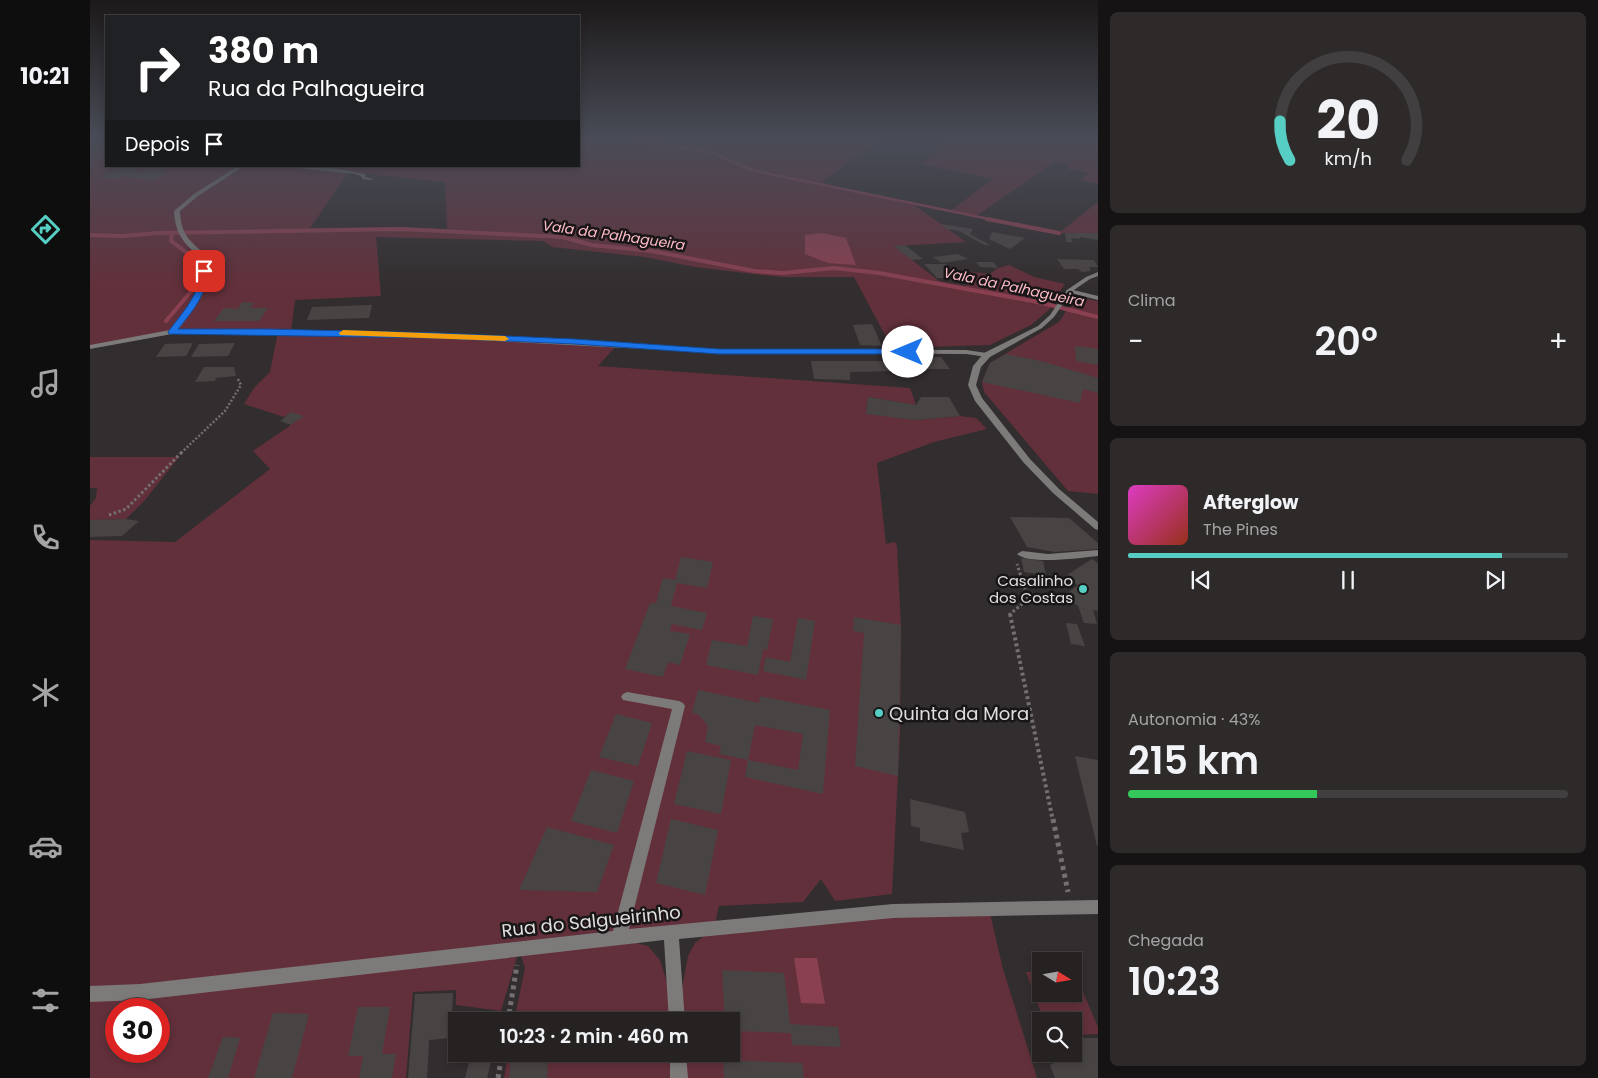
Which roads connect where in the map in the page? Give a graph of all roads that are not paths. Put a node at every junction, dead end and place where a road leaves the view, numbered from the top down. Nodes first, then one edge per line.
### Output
1 (207, 188) edge
2 (1098, 274) edge
3 (1069, 291) junction
4 (1098, 298) edge
5 (172, 332) junction
6 (90, 347) edge
7 (987, 355) junction
8 (1098, 527) edge
9 (1098, 553) edge
10 (1022, 554) road end
11 (627, 697) dead end
12 (1098, 908) edge
13 (671, 932) junction
14 (619, 938) junction
15 (90, 994) edge
16 (676, 1012) edge
17 (678, 1062) edge
18 (679, 1078) edge

1 - 5 street
2 - 3 street
3 - 4 street
3 - 7 street
5 - 6 street
5 - 7 street
7 - 8 street
9 - 10 street
11 - 14 street
12 - 13 street, Rua do Salgueirinho
13 - 14 street, Rua do Salgueirinho
13 - 16 street
14 - 15 street, Rua do Salgueirinho
17 - 18 street

